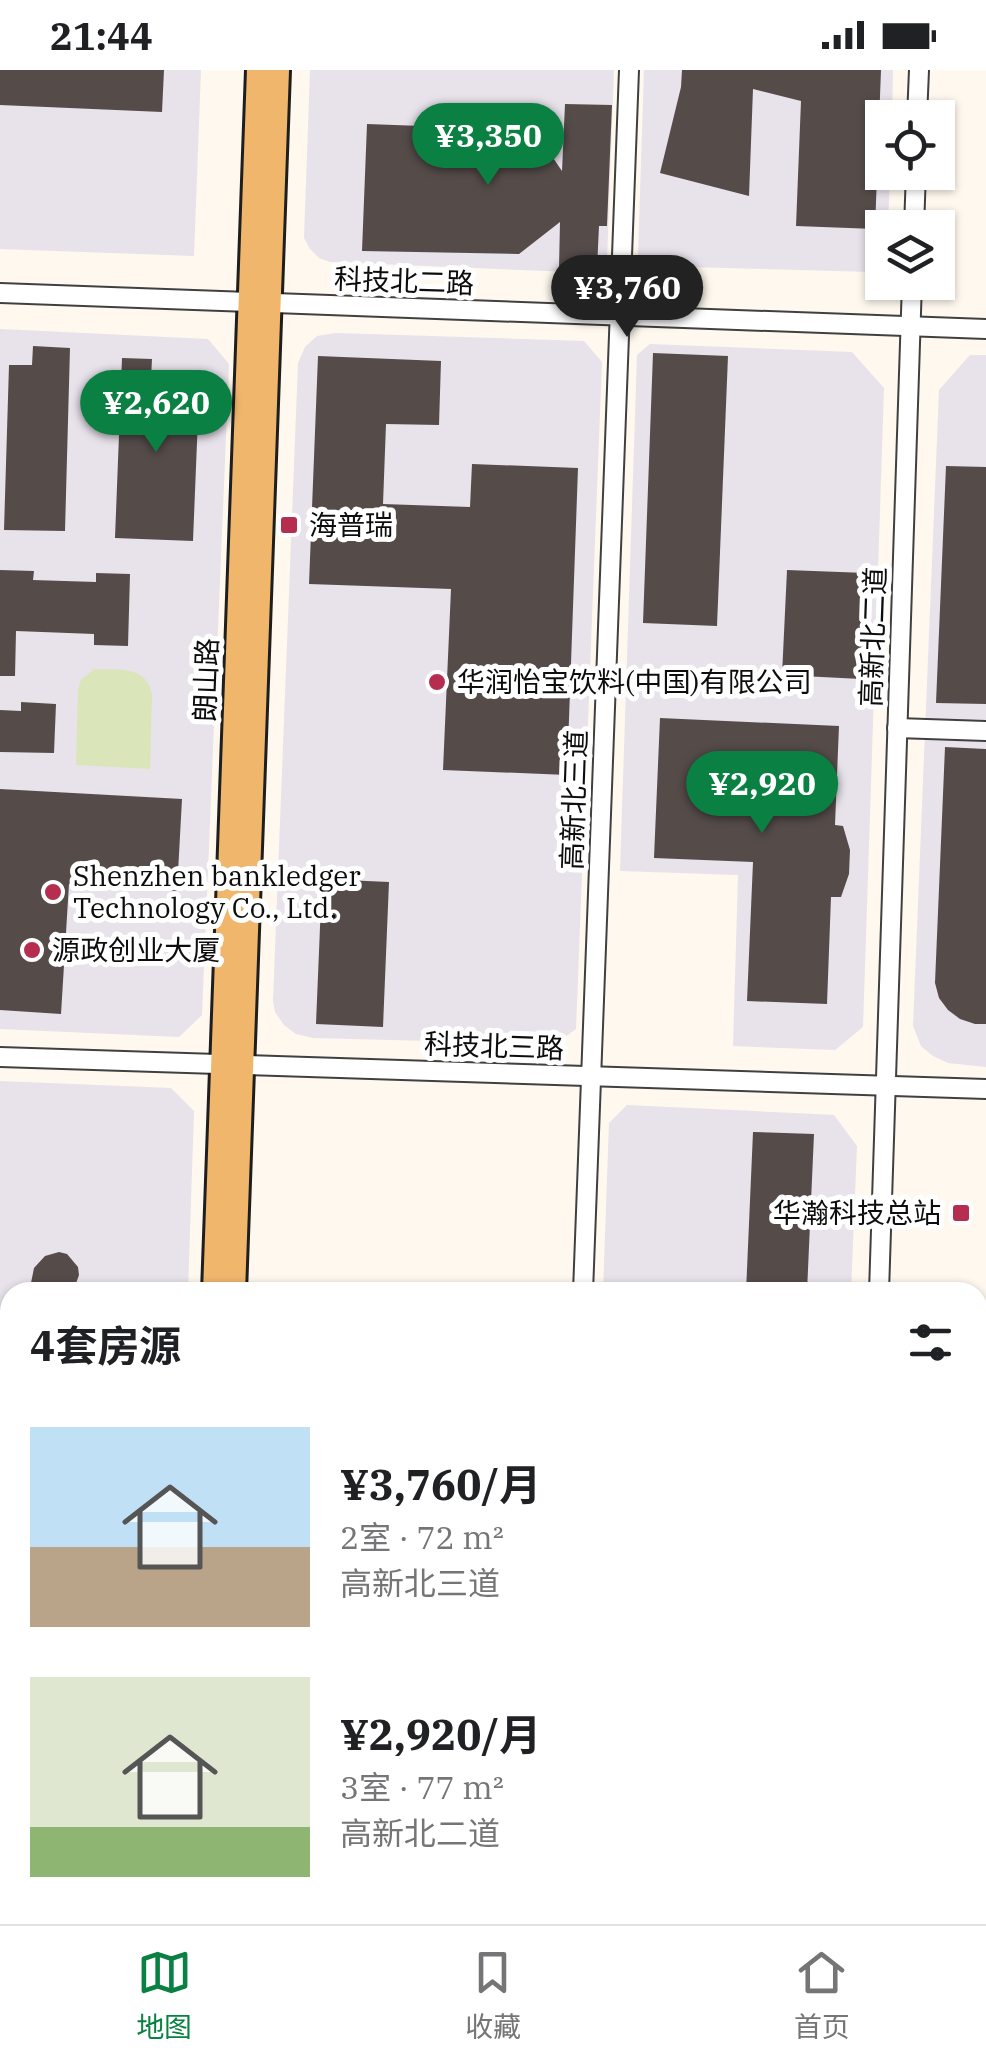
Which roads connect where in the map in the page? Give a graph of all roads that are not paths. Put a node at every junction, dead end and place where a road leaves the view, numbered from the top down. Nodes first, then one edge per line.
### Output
1 (258, 70) edge
2 (278, 70) edge
3 (629, 70) edge
4 (919, 70) edge
5 (918, 100) edge
6 (0, 293) edge
7 (911, 300) edge
8 (260, 303) junction
9 (620, 316) junction
10 (910, 326) junction
11 (986, 329) edge
12 (897, 728) junction
13 (986, 731) edge
14 (0, 1057) edge
15 (232, 1064) junction
16 (591, 1076) junction
17 (886, 1086) junction
18 (986, 1089) edge
19 (215, 1282) edge
20 (234, 1282) edge
21 (583, 1282) edge
22 (878, 1282) edge

1 - 8 main road, 朗山路
2 - 8 main road, 朗山路
3 - 9 street, 高新北三道
4 - 5 street
6 - 8 street, 科技北二路
7 - 10 street, 高新北二道
8 - 9 street, 科技北二路
8 - 15 main road, 朗山路
9 - 10 street, 科技北二路
9 - 16 street, 高新北三道
10 - 11 street, 科技北二路
10 - 12 street, 高新北二道
12 - 13 street
12 - 17 street, 高新北二道
14 - 15 street, 科技北三路
15 - 16 street, 科技北三路
15 - 19 main road, 朗山路
15 - 20 main road, 朗山路
16 - 17 street, 科技北三路
16 - 21 street, 高新北三道
17 - 18 street, 科技北三路
17 - 22 street, 高新北二道

